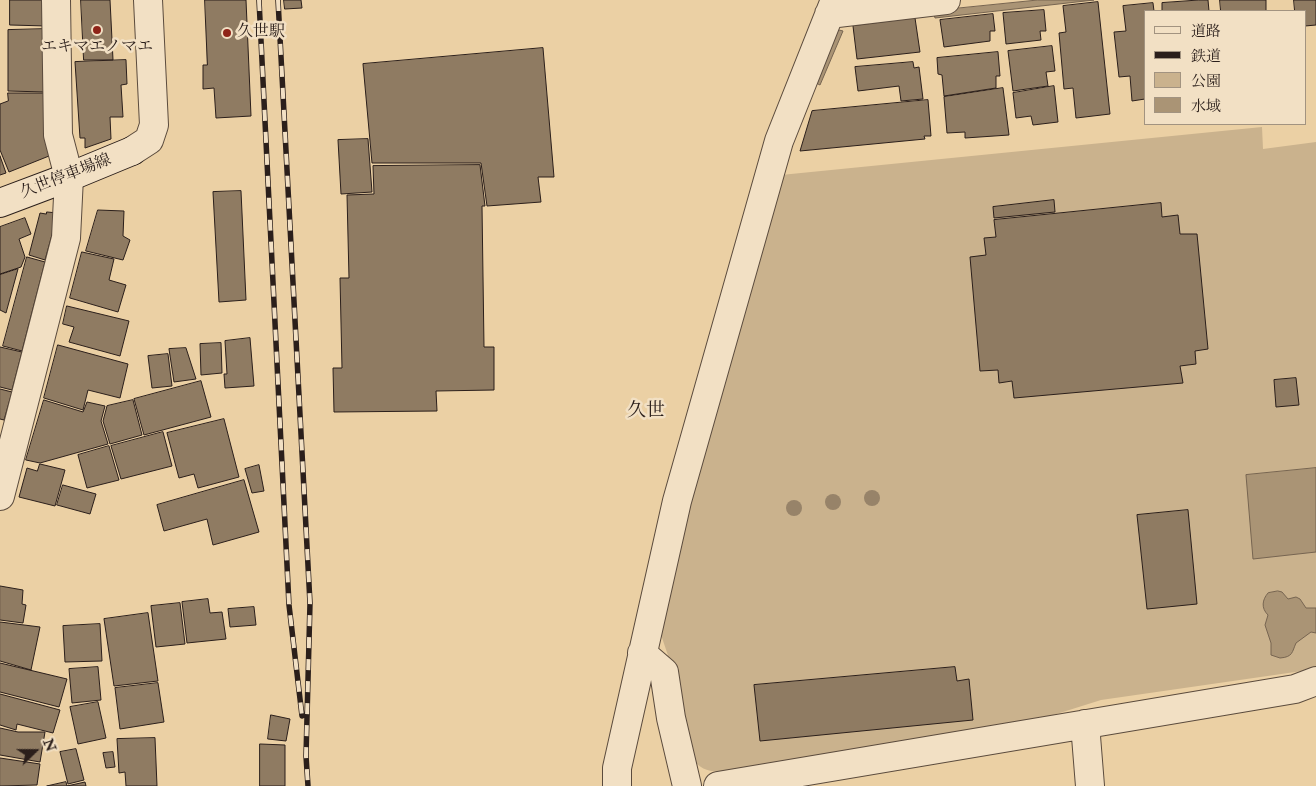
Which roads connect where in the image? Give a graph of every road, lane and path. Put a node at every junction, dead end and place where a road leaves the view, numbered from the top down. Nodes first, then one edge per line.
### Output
1 (56, 0) edge
2 (148, 0) edge
3 (946, 0) edge
4 (832, 7) edge
5 (69, 177) junction
6 (0, 203) edge
7 (0, 496) edge
8 (642, 653) junction
9 (1316, 681) edge
10 (1084, 724) junction
11 (617, 786) edge
12 (688, 786) edge
13 (718, 786) edge
14 (1090, 786) edge

1 - 5 street
2 - 5 street, 久世停車場線
3 - 4 street
4 - 8 street
5 - 6 street, 久世停車場線
5 - 7 street
8 - 11 street
8 - 12 street
9 - 10 street
10 - 13 street
10 - 14 street

